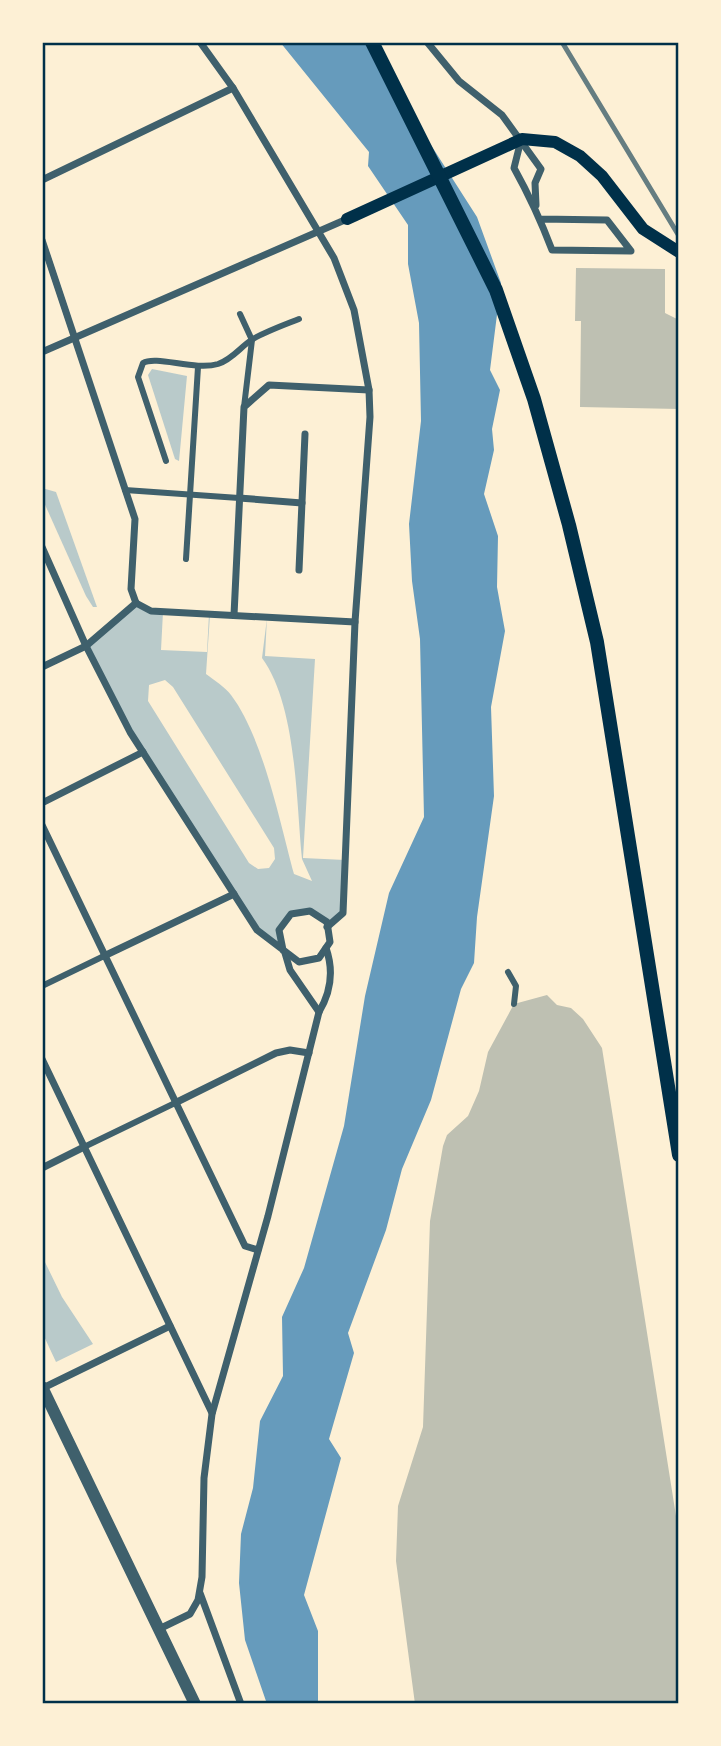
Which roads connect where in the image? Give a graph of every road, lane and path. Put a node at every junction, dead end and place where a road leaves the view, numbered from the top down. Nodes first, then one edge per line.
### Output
1 (200, 42) edge
2 (372, 42) edge
3 (427, 42) edge
4 (233, 88) junction
5 (522, 139) junction
6 (42, 180) edge
7 (536, 209) junction
8 (347, 219) joint
9 (540, 219) junction
10 (321, 230) junction
11 (42, 240) edge
12 (679, 252) edge
13 (240, 314) dead end
14 (299, 319) dead end
15 (75, 338) junction
16 (252, 340) junction
17 (42, 352) edge
18 (198, 367) junction
19 (369, 390) junction
20 (244, 407) junction
21 (304, 434) dead end
22 (166, 461) dead end
23 (125, 489) junction
24 (189, 494) junction
25 (239, 498) junction
26 (302, 502) junction
27 (42, 547) edge
28 (186, 559) dead end
29 (299, 570) dead end
30 (136, 603) junction
31 (234, 615) junction
32 (355, 622) junction
33 (86, 646) junction
34 (42, 667) edge
35 (143, 752) junction
36 (42, 803) edge
37 (42, 825) edge
38 (233, 894) junction
39 (327, 927) junction
40 (326, 948) junction
41 (284, 951) junction
42 (104, 956) junction
43 (508, 972) dead end
44 (42, 986) edge
45 (514, 1004) dead end
46 (319, 1012) junction
47 (309, 1053) junction
48 (42, 1059) edge
49 (175, 1103) junction
50 (84, 1147) junction
51 (679, 1155) edge
52 (42, 1167) edge
53 (258, 1250) junction
54 (170, 1326) junction
55 (43, 1393) edge
56 (212, 1414) junction
57 (199, 1592) junction
58 (159, 1629) junction
59 (195, 1704) edge
60 (241, 1704) edge

1 - 4 street
2 - 51 main road
3 - 5 street
4 - 6 street
4 - 10 street
5 - 7 street
5 - 7 street
5 - 8 main road
5 - 12 main road
7 - 9 street
8 - 10 street
9 - 9 street
10 - 15 street
10 - 19 street
11 - 15 street
13 - 16 street
14 - 16 street
15 - 17 street
15 - 23 street
16 - 18 street
16 - 20 street
18 - 22 street
18 - 24 street
19 - 20 street
19 - 32 street
20 - 25 street
21 - 26 street
23 - 24 street
23 - 30 street
24 - 25 street
24 - 28 street
25 - 26 street
25 - 31 street
26 - 29 street
27 - 33 street
30 - 31 street
30 - 33 street
31 - 32 street
32 - 39 street
33 - 34 street
33 - 35 street
35 - 36 street
35 - 38 street
37 - 42 street
38 - 41 street
38 - 42 street
39 - 40 street
39 - 41 street
40 - 41 street
40 - 46 street
41 - 46 street
42 - 44 street
42 - 49 street
43 - 45 street
46 - 47 street
47 - 49 street
47 - 53 street
48 - 50 street
49 - 50 street
49 - 53 street
50 - 52 street
50 - 54 street
53 - 56 street
54 - 55 street
54 - 56 street
55 - 58 street
56 - 57 street
57 - 58 street
57 - 60 street
58 - 59 street

